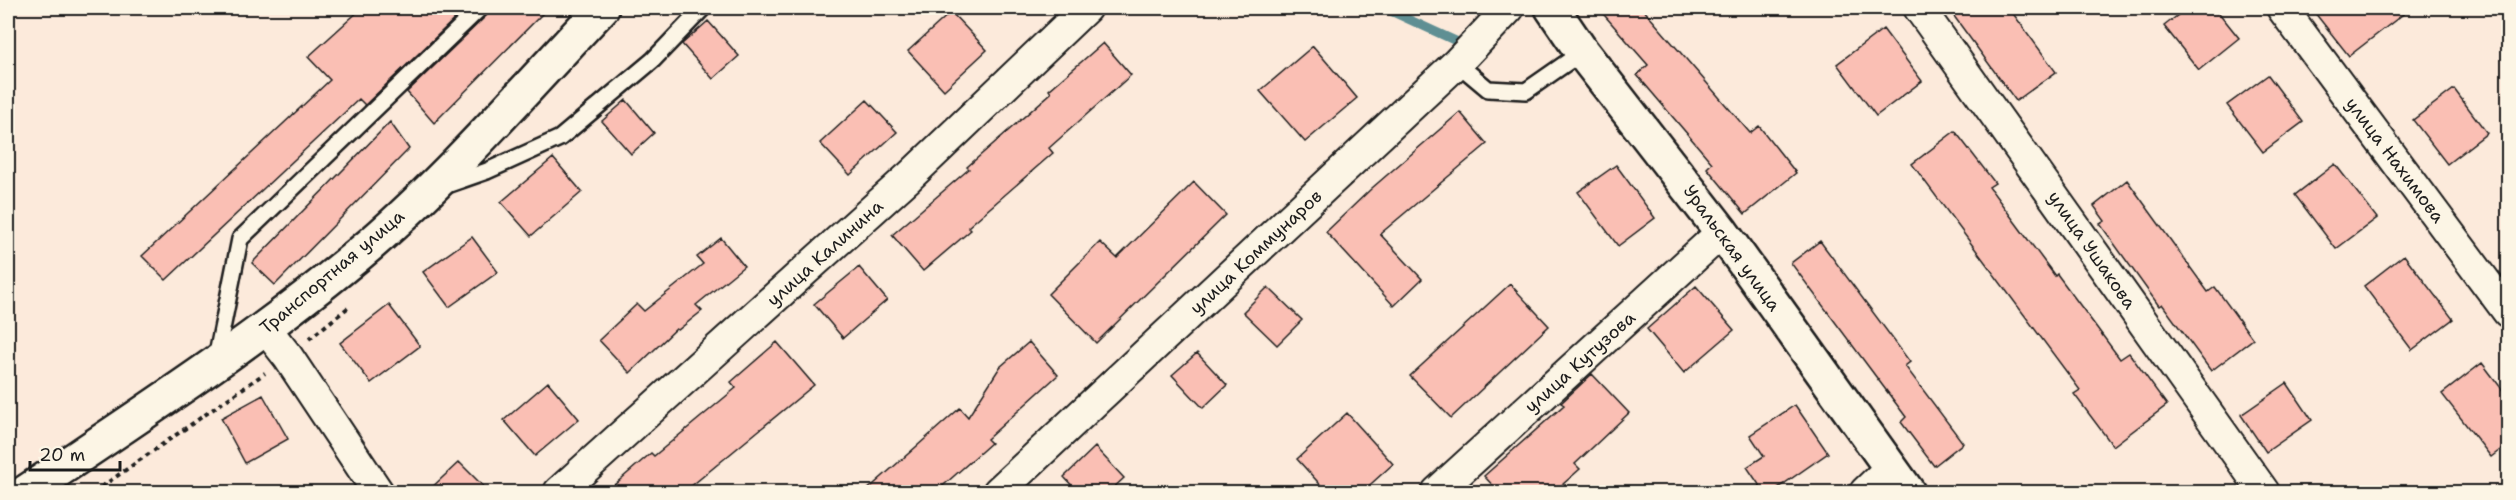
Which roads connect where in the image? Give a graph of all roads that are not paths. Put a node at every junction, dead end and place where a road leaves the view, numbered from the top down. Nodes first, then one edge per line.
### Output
1 (480, 8) edge
2 (602, 8) edge
3 (703, 8) edge
4 (1086, 8) edge
5 (1509, 8) edge
6 (1552, 8) edge
7 (1919, 8) edge
8 (2282, 8) edge
9 (1582, 51) junction
10 (1457, 63) junction
11 (422, 194) junction
12 (1722, 232) junction
13 (2508, 312) edge
14 (266, 329) junction
15 (216, 364) junction
16 (1899, 480) edge
17 (26, 492) edge
18 (378, 492) edge
19 (559, 492) edge
20 (998, 492) edge
21 (1437, 492) edge
22 (1865, 492) edge
23 (2265, 492) edge

1 - 15 lane
2 - 11 main road, Транспортная улица
3 - 11 lane
4 - 19 street, улица Калинина
5 - 10 street, улица Коммунаров
6 - 9 main road, Уральская улица
7 - 23 street, улица Ушакова
8 - 13 street, улица Нахимова
9 - 10 lane
9 - 12 main road, Уральская улица
10 - 20 street, улица Коммунаров
11 - 14 main road, Транспортная улица
12 - 16 main road, Уральская улица
12 - 21 street, улица Кутузова
14 - 15 main road, Транспортная улица
14 - 18 street
15 - 17 main road, Транспортная улица
16 - 22 street

